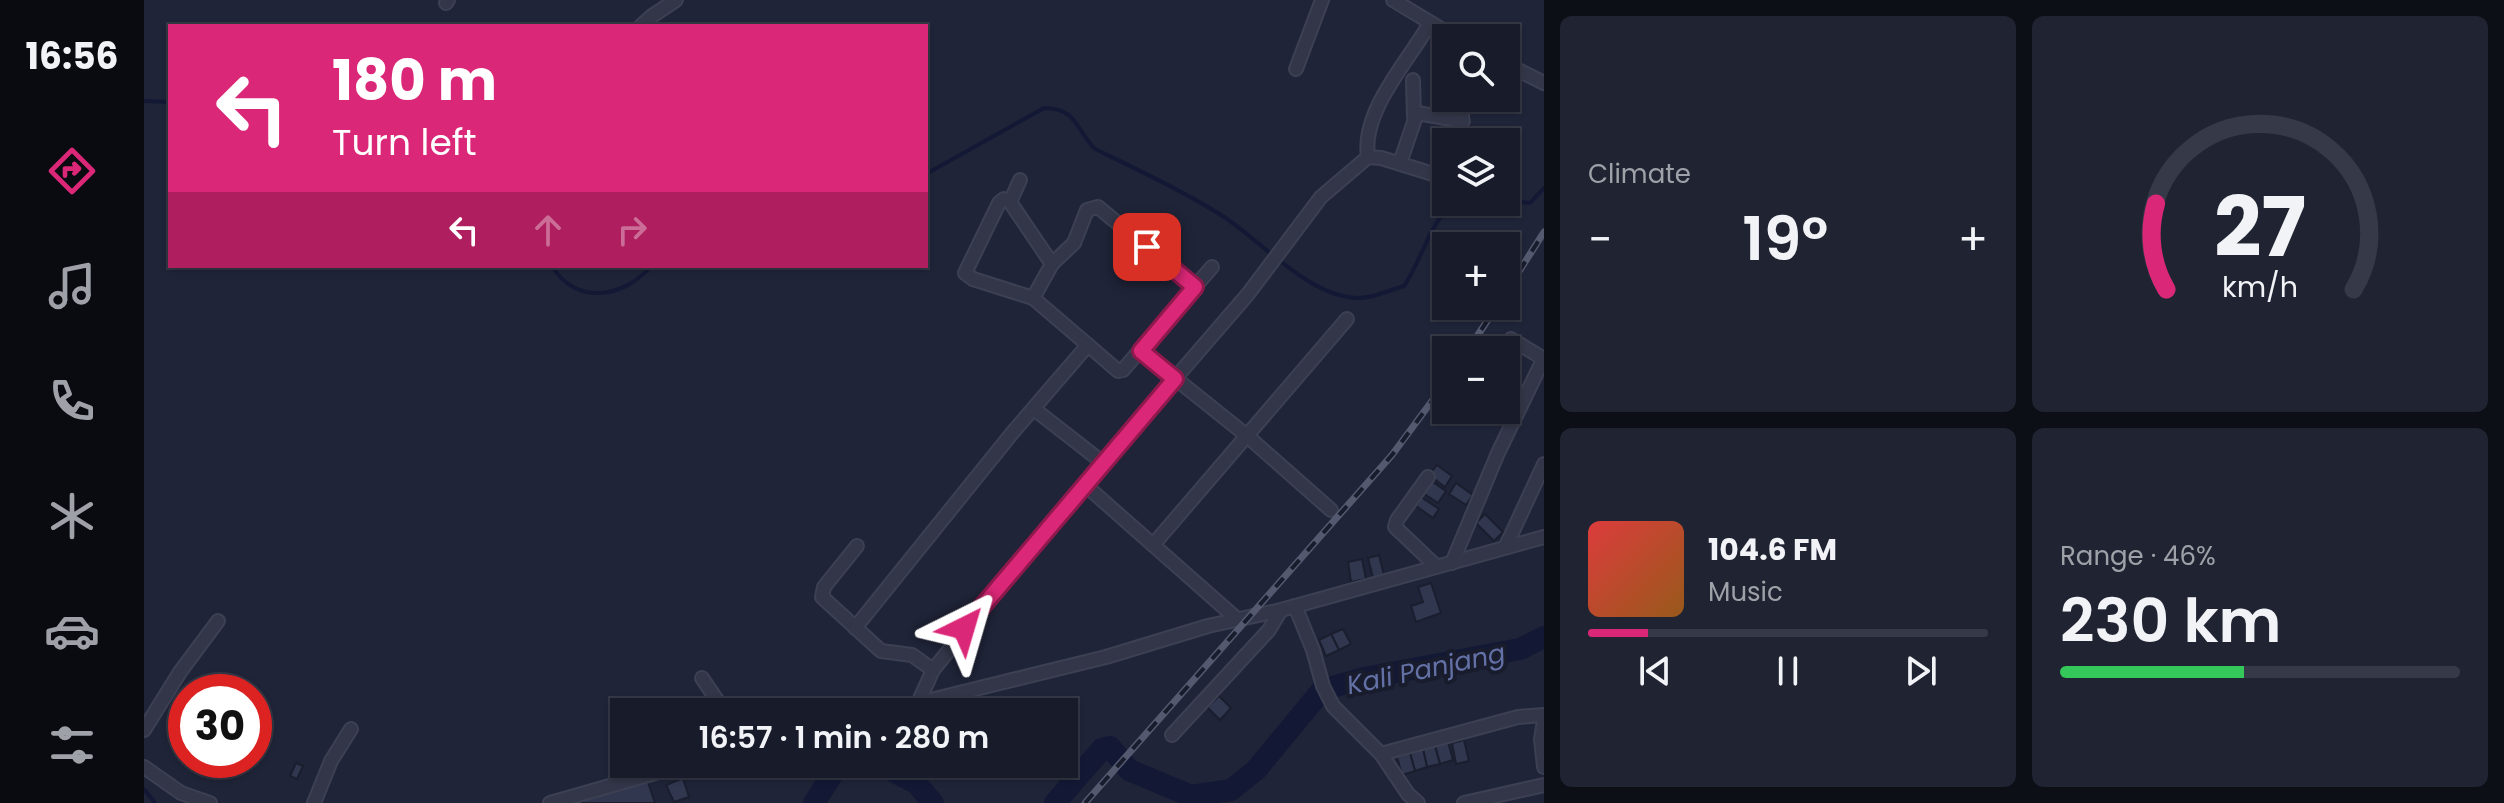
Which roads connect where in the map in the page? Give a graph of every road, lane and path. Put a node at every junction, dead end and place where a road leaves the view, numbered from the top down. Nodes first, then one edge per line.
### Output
1 (676, 0) edge
2 (1322, 0) edge
3 (1393, 0) edge
4 (1430, 23) joint
5 (643, 24) edge
6 (1296, 69) dead end
7 (1520, 71) edge
8 (1413, 80) dead end
9 (1544, 83) edge
10 (1463, 112) edge
11 (1414, 116) junction
12 (1463, 121) junction
13 (1462, 128) edge
14 (1368, 157) junction
15 (1400, 163) junction
16 (1432, 173) edge
17 (1020, 180) dead end
18 (1010, 202) junction
19 (1052, 264) junction
20 (1212, 267) dead end
21 (1195, 287) junction
22 (1033, 298) junction
23 (1347, 319) dead end
24 (1520, 344) edge
25 (1088, 345) junction
26 (1141, 351) junction
27 (1544, 359) edge
28 (1175, 379) junction
29 (1034, 409) junction
30 (1246, 435) junction
31 (1102, 462) junction
32 (1544, 464) edge
33 (1428, 477) dead end
34 (1084, 484) junction
35 (1331, 510) dead end
36 (1544, 537) edge
37 (1153, 545) junction
38 (857, 546) dead end
39 (1506, 546) junction
40 (1452, 563) junction
41 (1436, 566) junction
42 (1295, 606) junction
43 (1281, 610) junction
44 (1237, 619) junction
45 (218, 621) dead end
46 (855, 628) junction
47 (933, 670) junction
48 (702, 678) dead end
49 (716, 698) edge
50 (920, 698) edge
51 (938, 698) edge
52 (1544, 718) edge
53 (351, 729) dead end
54 (144, 730) edge
55 (1172, 735) dead end
56 (1381, 754) junction
57 (144, 767) edge
58 (1544, 767) edge
59 (640, 778) edge
60 (1544, 785) edge
61 (559, 802) edge
62 (210, 803) edge
63 (314, 803) edge
64 (1418, 803) edge
65 (1464, 803) edge

1 - 5 street
2 - 6 street
3 - 4 street
4 - 14 street
7 - 9 street
8 - 11 street
10 - 12 street
11 - 12 street
11 - 15 street
12 - 13 street
14 - 15 street
14 - 28 street
15 - 16 street
17 - 18 street
18 - 19 street
18 - 22 street
19 - 21 street
19 - 22 street
20 - 21 street
21 - 26 street
22 - 25 street
23 - 30 street
24 - 27 street
25 - 26 street
25 - 29 street
26 - 28 street
27 - 40 street
28 - 30 street
28 - 31 street
29 - 31 street
29 - 46 street
30 - 35 street
30 - 37 street
31 - 34 street
32 - 39 street
33 - 41 street
34 - 37 street
34 - 47 street
36 - 39 street
37 - 44 street
38 - 46 street
39 - 40 street
40 - 41 street
41 - 42 street
42 - 43 street
42 - 56 street
43 - 44 street
43 - 55 street
44 - 51 street
45 - 54 street
46 - 47 street
47 - 50 street
48 - 49 street
52 - 56 street
52 - 58 street
53 - 63 street
56 - 64 street
57 - 62 street
59 - 61 street
60 - 65 street

